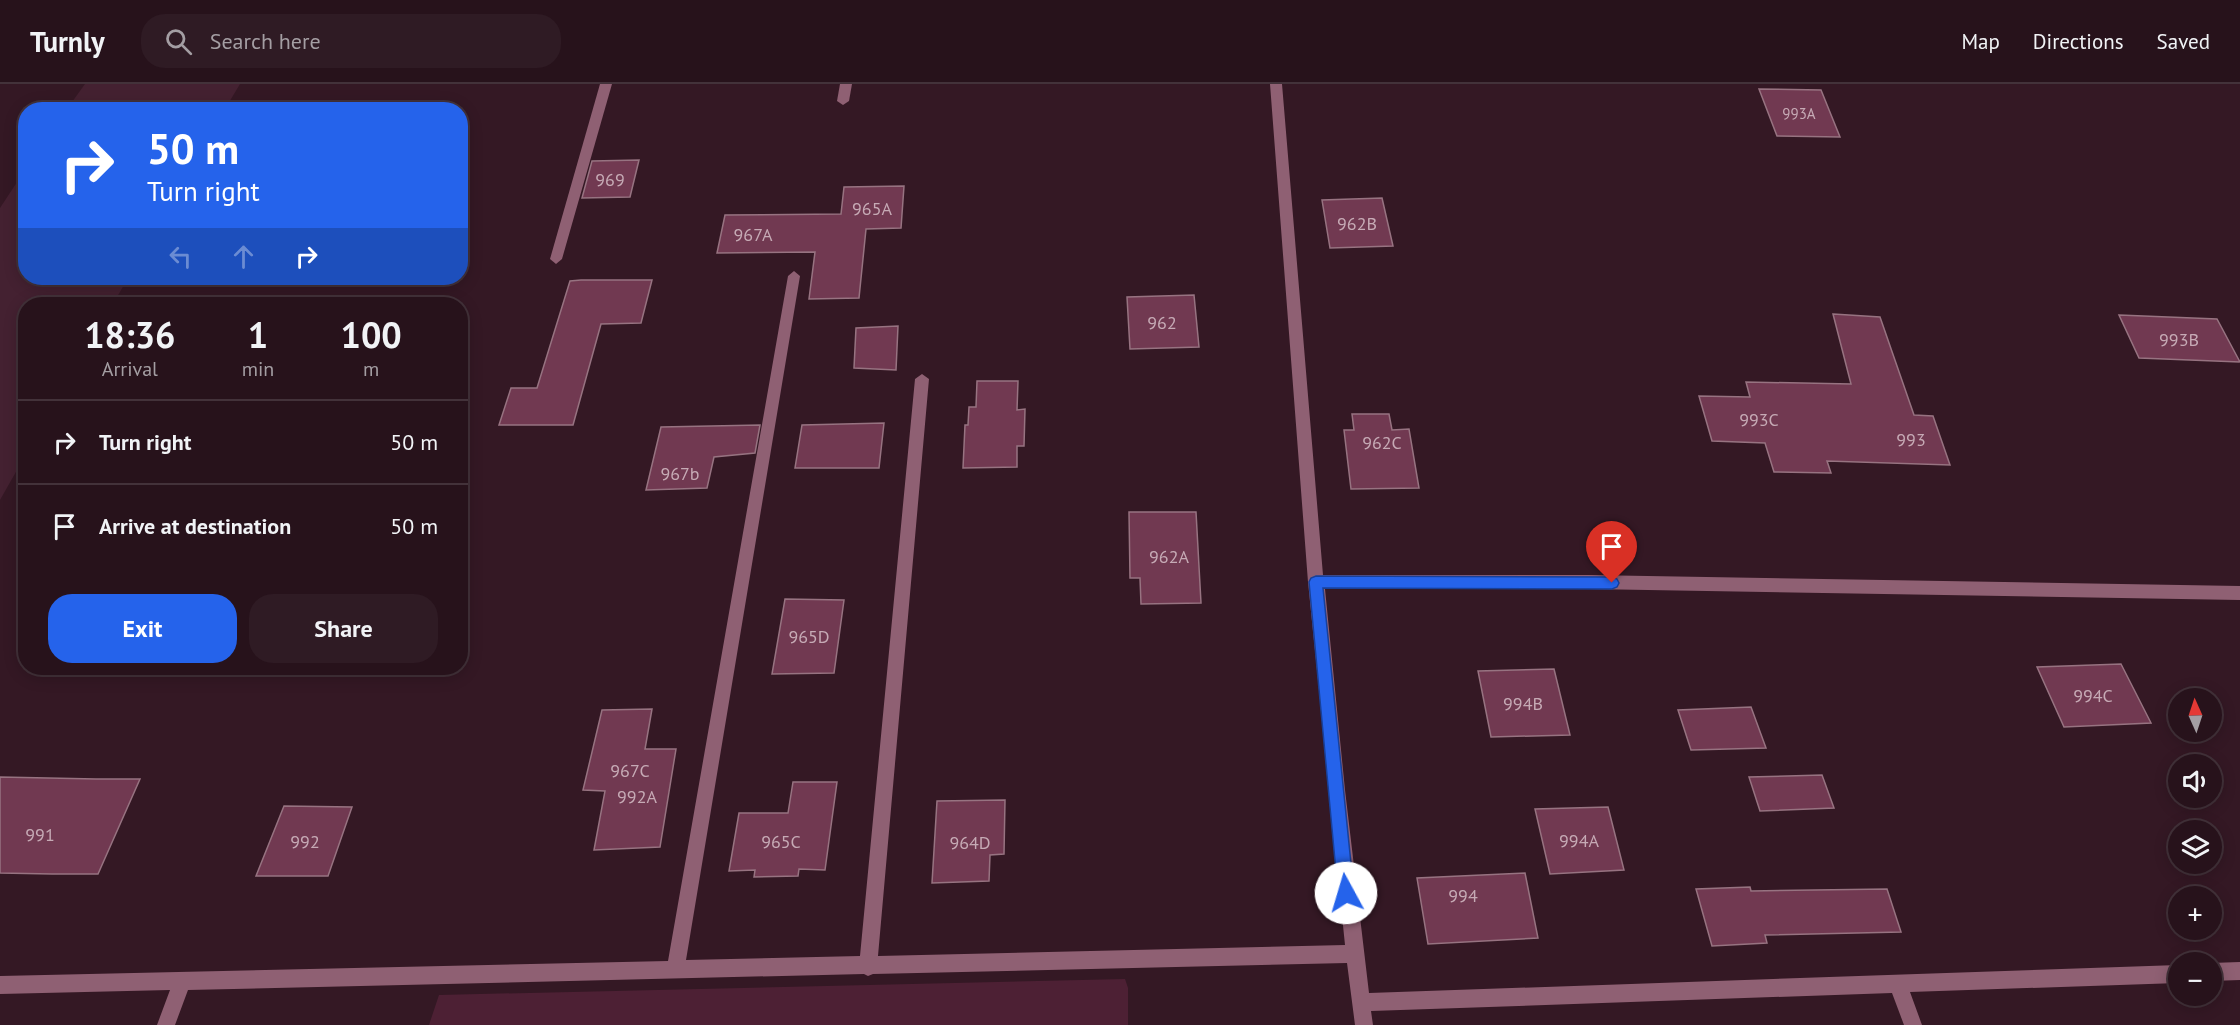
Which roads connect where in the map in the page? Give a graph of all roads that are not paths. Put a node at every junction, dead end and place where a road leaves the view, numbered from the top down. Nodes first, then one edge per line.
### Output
1 (606, 84) edge
2 (846, 84) edge
3 (1276, 84) edge
4 (843, 101) dead end
5 (556, 259) dead end
6 (794, 276) dead end
7 (922, 379) dead end
8 (1316, 582) junction
9 (2240, 593) edge
10 (1353, 954) junction
11 (868, 967) junction
12 (676, 969) junction
13 (2240, 971) edge
14 (2222, 972) edge
15 (2168, 974) edge
16 (182, 981) junction
17 (1898, 984) junction
18 (0, 985) edge
19 (1361, 1002) junction
20 (166, 1025) edge
21 (1364, 1025) edge
22 (1913, 1025) edge

1 - 5 street
2 - 4 street
3 - 8 street
6 - 12 street
7 - 11 street
8 - 9 street
8 - 10 street
10 - 11 street
10 - 19 street
11 - 12 street
12 - 16 street
13 - 14 street
15 - 17 street
16 - 18 street
16 - 20 street
17 - 19 street
17 - 22 street
19 - 21 street

